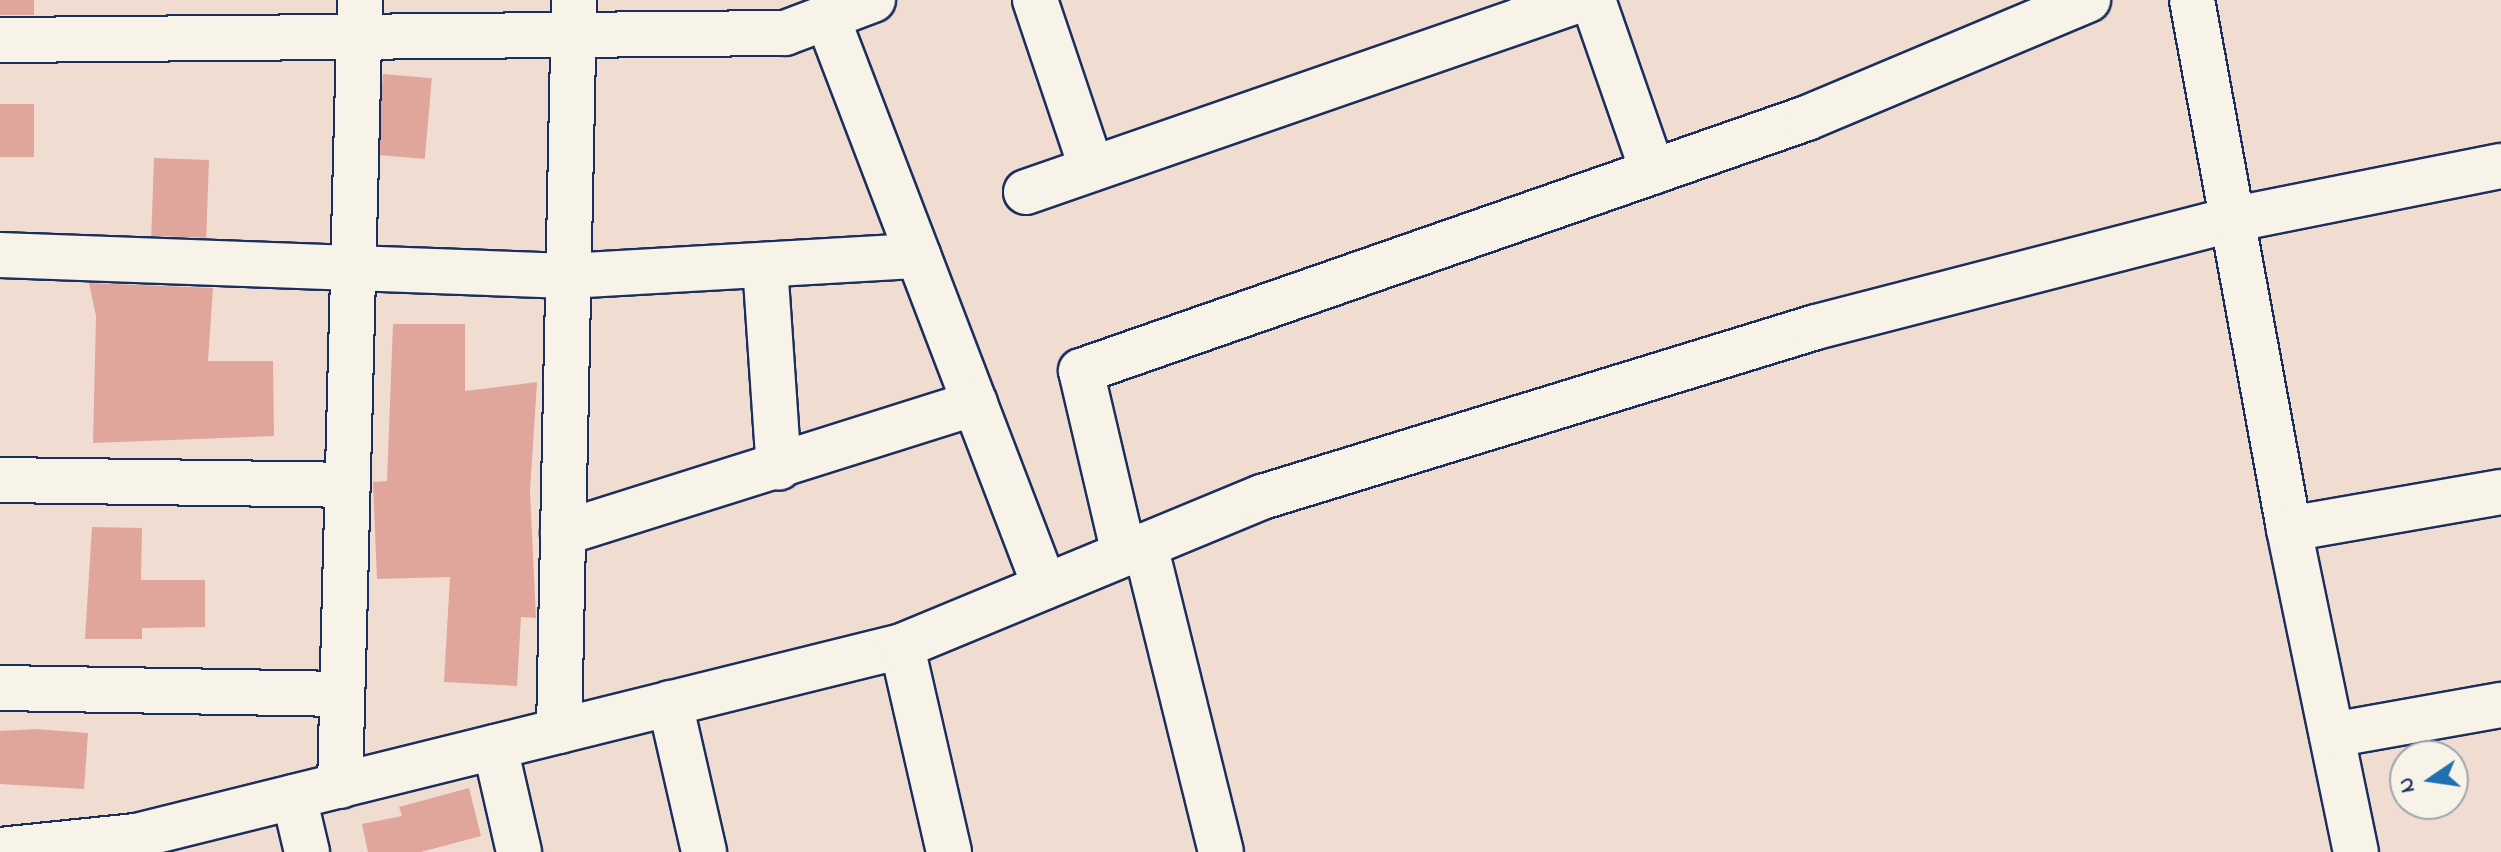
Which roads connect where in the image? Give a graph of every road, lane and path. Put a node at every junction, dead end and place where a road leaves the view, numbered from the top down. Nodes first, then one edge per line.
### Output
1 (873, 0) edge
2 (1035, 0) edge
3 (1579, 0) edge
4 (1593, 0) edge
5 (2088, 0) edge
6 (2192, 0) edge
7 (827, 17) junction
8 (573, 18) edge
9 (359, 19) edge
10 (0, 40) edge
11 (2501, 166) edge
12 (1092, 169) junction
13 (1653, 172) junction
14 (1026, 192) dead end
15 (2235, 219) junction
16 (0, 255) edge
17 (918, 256) junction
18 (765, 265) junction
19 (353, 269) junction
20 (568, 276) junction
21 (975, 403) junction
22 (779, 468) junction
23 (0, 480) edge
24 (348, 485) junction
25 (2501, 492) edge
26 (2289, 529) junction
27 (563, 533) junction
28 (1134, 550) junction
29 (1045, 587) junction
30 (902, 646) junction
31 (0, 688) edge
32 (342, 694) junction
33 (670, 703) junction
34 (2501, 705) edge
35 (559, 731) junction
36 (2332, 735) junction
37 (495, 747) junction
38 (340, 786) junction
39 (294, 797) junction
40 (112, 845) edge
41 (0, 850) edge
42 (307, 852) edge
43 (519, 852) edge
44 (704, 852) edge
45 (949, 852) edge
46 (1221, 852) edge
47 (2356, 852) edge

1 - 7 street
2 - 12 street
3 - 12 street
4 - 13 street
5 - 13 street
6 - 15 street
7 - 8 street
7 - 17 street
8 - 9 street
8 - 20 street
9 - 10 street
9 - 19 street
11 - 15 street
12 - 14 street
13 - 28 street
15 - 26 street
15 - 28 street
16 - 19 street
17 - 18 street
17 - 21 street
18 - 20 street
18 - 22 street
19 - 20 street
19 - 24 street
20 - 27 street
21 - 22 street
21 - 29 street
22 - 27 street
23 - 24 street
24 - 32 street
25 - 26 street
26 - 36 street
27 - 35 street
28 - 29 street
28 - 46 street
29 - 30 street
30 - 33 street
30 - 45 street
31 - 32 street
32 - 38 street
33 - 35 street
33 - 44 street
34 - 36 street
35 - 37 street
36 - 47 street
37 - 38 street
37 - 43 street
38 - 39 street
39 - 40 street
39 - 42 street
40 - 41 street

